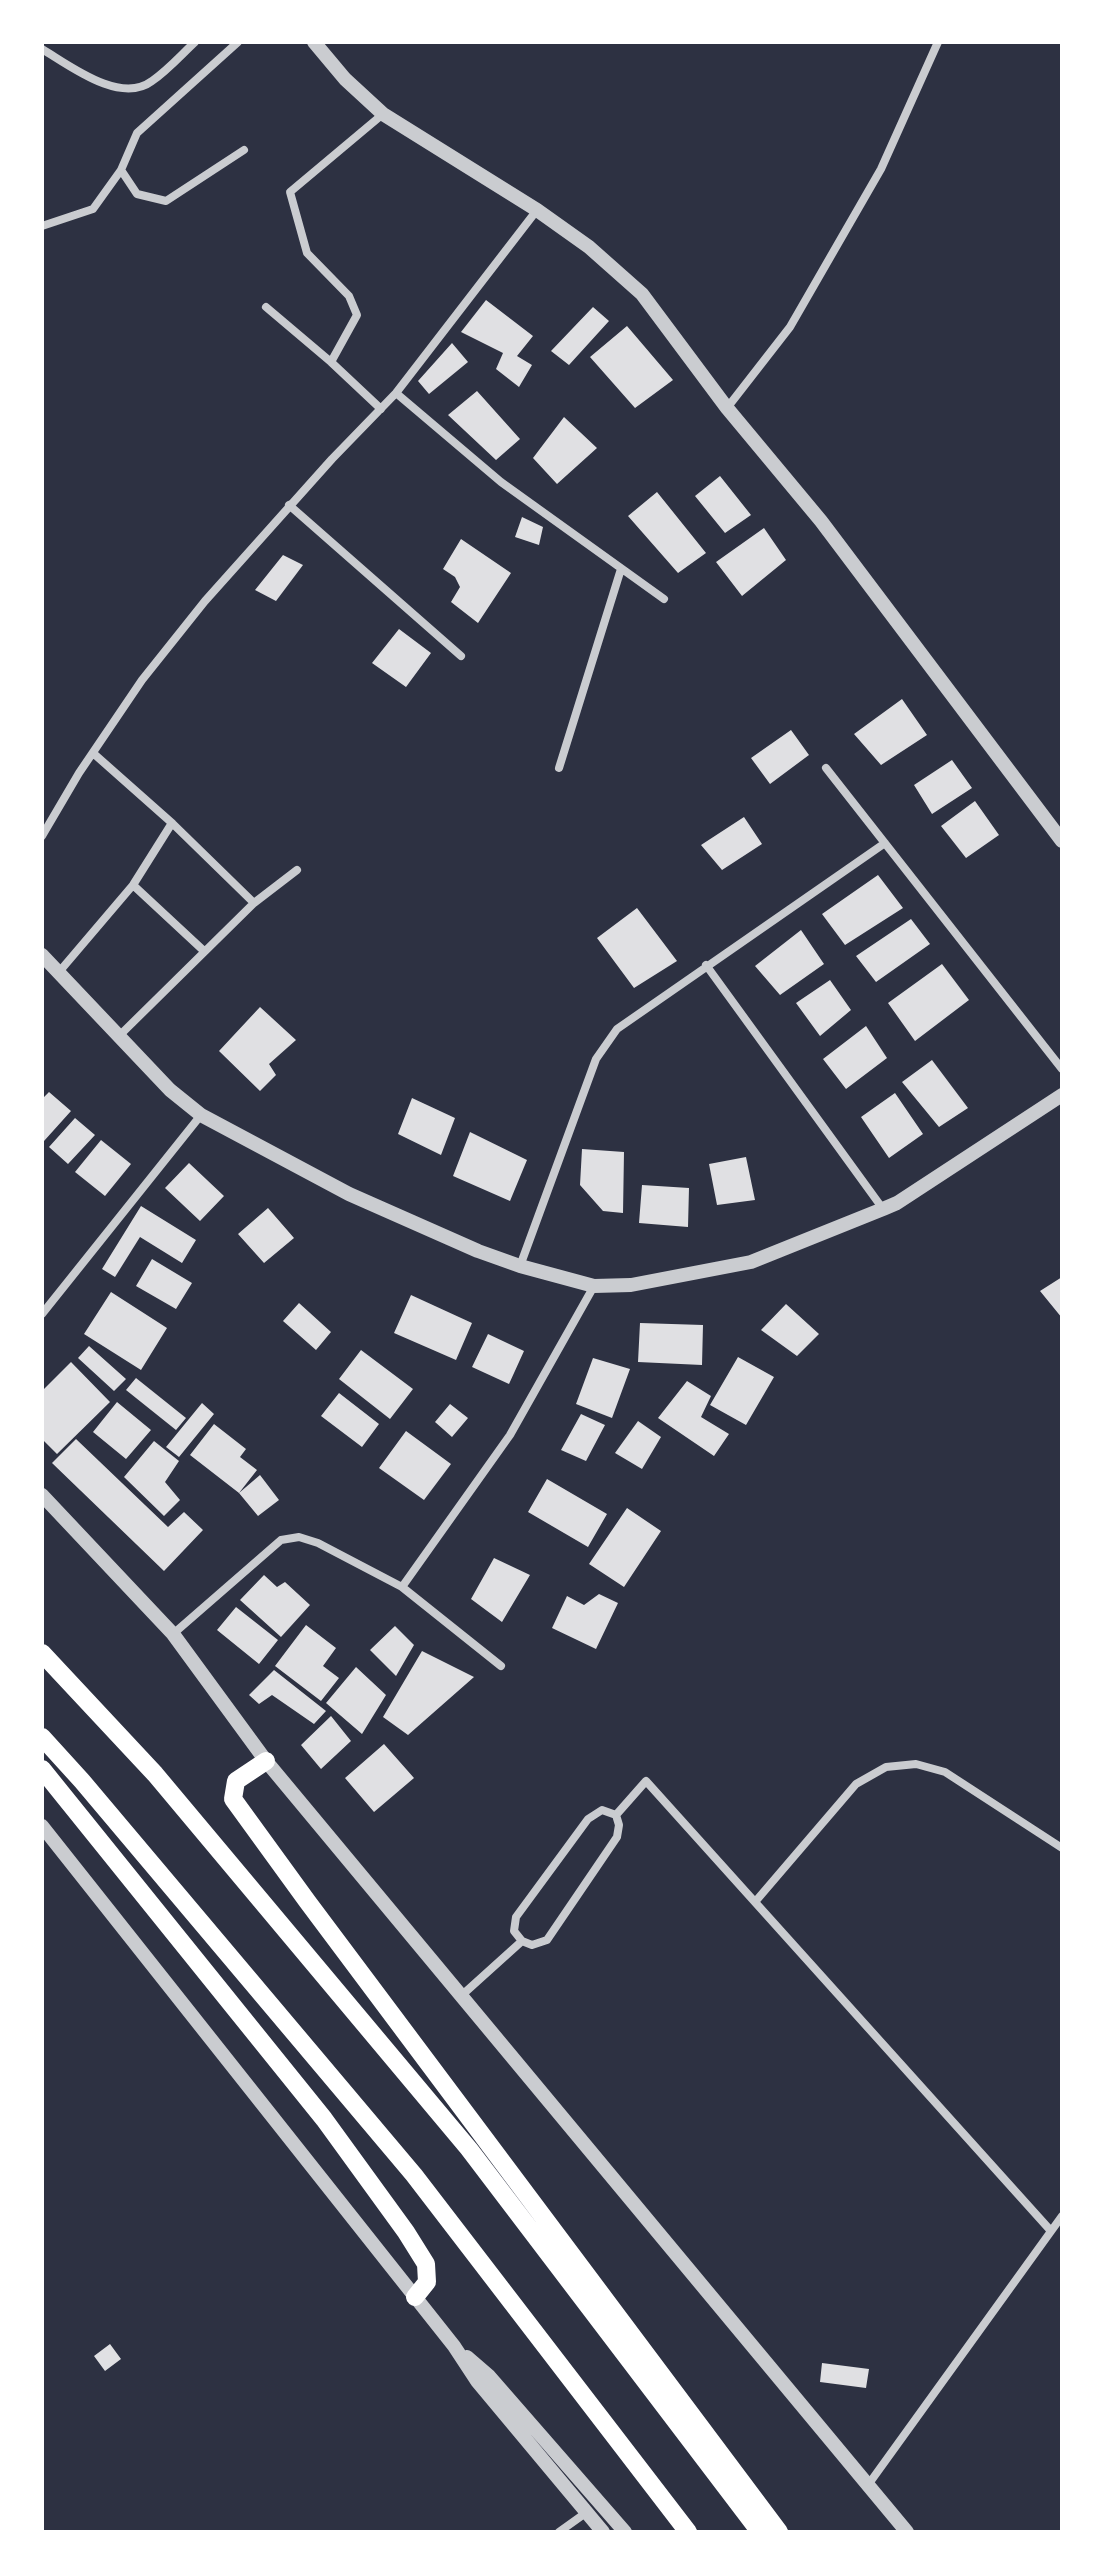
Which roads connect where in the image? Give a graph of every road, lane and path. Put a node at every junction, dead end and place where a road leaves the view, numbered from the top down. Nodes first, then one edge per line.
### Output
1 (195, 42) edge
2 (238, 42) edge
3 (314, 42) edge
4 (938, 42) edge
5 (42, 49) edge
6 (383, 114) junction
7 (244, 150) dead end
8 (121, 170) junction
9 (537, 210) junction
10 (42, 226) edge
11 (266, 307) dead end
12 (331, 362) junction
13 (396, 393) junction
14 (727, 408) junction
15 (381, 409) junction
16 (289, 505) junction
17 (621, 569) junction
18 (664, 599) dead end
19 (461, 656) dead end
20 (93, 753) junction
21 (559, 768) dead end
22 (826, 768) dead end
23 (172, 823) junction
24 (42, 836) edge
25 (1062, 841) edge
26 (885, 843) junction
27 (297, 870) dead end
28 (133, 885) junction
29 (254, 903) junction
30 (204, 951) junction
31 (42, 955) edge
32 (706, 965) junction
33 (59, 972) junction
34 (119, 1036) junction
35 (1062, 1069) edge
36 (1062, 1095) edge
37 (201, 1115) junction
38 (883, 1209) junction
39 (520, 1266) junction
40 (594, 1286) junction
41 (42, 1314) edge
42 (42, 1495) edge
43 (402, 1587) junction
44 (173, 1634) junction
45 (42, 1653) edge
46 (501, 1666) dead end
47 (42, 1737) edge
48 (266, 1761) junction
49 (42, 1769) edge
50 (616, 1815) junction
51 (42, 1826) edge
52 (1062, 1848) edge
53 (755, 1902) junction
54 (522, 1941) junction
55 (461, 1996) junction
56 (1062, 2216) edge
57 (1051, 2231) junction
58 (415, 2297) junction
59 (454, 2346) junction
60 (868, 2485) junction
61 (587, 2512) junction
62 (559, 2532) edge
63 (603, 2532) edge
64 (625, 2532) edge
65 (688, 2532) edge
66 (760, 2532) edge
67 (779, 2532) edge
68 (907, 2532) edge

1 - 5 street
2 - 8 street
3 - 6 street
4 - 14 street
6 - 9 street
6 - 12 street
7 - 8 street
8 - 10 street
9 - 13 street
9 - 14 street
11 - 12 street
12 - 15 street
13 - 15 street
13 - 17 street
14 - 25 street
15 - 16 street
16 - 19 street
16 - 20 street
17 - 18 street
17 - 21 street
20 - 23 street
20 - 24 street
22 - 26 street
23 - 28 street
23 - 29 street
26 - 32 street
26 - 35 street
27 - 29 street
28 - 30 street
28 - 33 street
29 - 30 street
30 - 34 street
31 - 33 street
32 - 38 street
32 - 39 street
33 - 34 street
34 - 37 street
36 - 38 street
37 - 39 street
37 - 41 street
38 - 40 street
39 - 40 street
40 - 43 street
42 - 44 street
43 - 44 street
43 - 46 street
44 - 48 street
45 - 66 highway
47 - 65 highway
48 - 55 street
48 - 67 highway
49 - 58 highway
50 - 53 street
50 - 54 street
50 - 54 street
51 - 58 street
52 - 53 street
53 - 57 street
54 - 55 street
55 - 60 street
56 - 57 street
57 - 60 street
58 - 59 street
59 - 61 street
59 - 64 street
60 - 68 street
61 - 62 street
61 - 63 street

